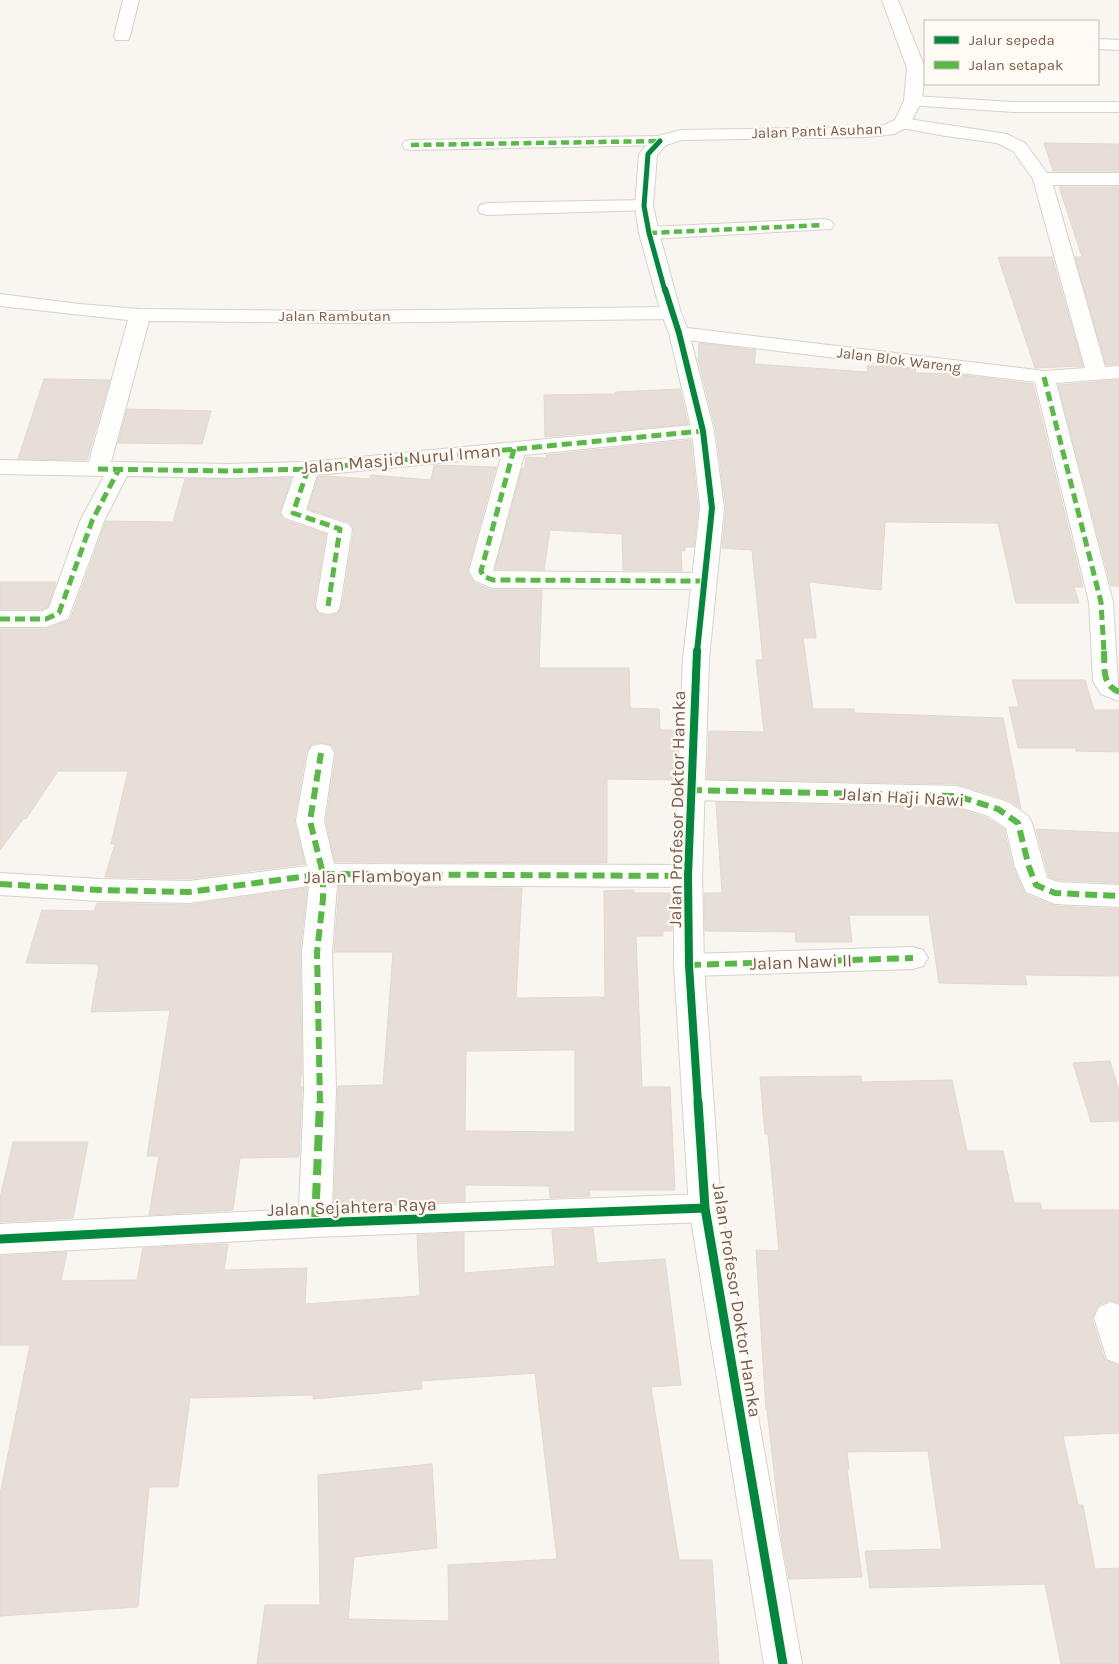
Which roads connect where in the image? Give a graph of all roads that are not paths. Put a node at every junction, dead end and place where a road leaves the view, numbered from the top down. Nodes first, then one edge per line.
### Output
1 (131, 0) edge
2 (890, 0) edge
3 (122, 36) dead end
4 (1099, 44) edge
5 (1119, 45) edge
6 (914, 101) junction
7 (1119, 107) edge
8 (902, 123) junction
9 (660, 141) junction
10 (411, 145) dead end
11 (1042, 179) junction
12 (1119, 179) edge
13 (487, 209) dead end
14 (646, 220) junction
15 (824, 225) dead end
16 (0, 300) edge
17 (140, 315) junction
18 (675, 323) junction
19 (1119, 372) edge
20 (1097, 374) junction
21 (1044, 377) junction
22 (703, 431) junction
23 (514, 449) junction
24 (0, 467) edge
25 (108, 469) junction
26 (308, 469) junction
27 (703, 580) junction
28 (328, 606) dead end
29 (0, 619) edge
30 (1119, 692) edge
31 (320, 753) dead end
32 (690, 790) junction
33 (323, 874) junction
34 (688, 876) junction
35 (0, 884) edge
36 (1119, 896) edge
37 (913, 958) dead end
38 (689, 965) junction
39 (705, 1208) junction
40 (315, 1223) junction
41 (0, 1239) edge
42 (783, 1664) edge

1 - 3 street
2 - 6 street, Jalan Panti Asuhan
4 - 5 street
6 - 7 street
6 - 8 street, Jalan Panti Asuhan
8 - 9 street, Jalan Panti Asuhan
8 - 11 street
9 - 10 street, Jalan Panti Asuhan
9 - 14 street, Jalan Profesor Doktor Hamka
11 - 12 street
11 - 20 street
13 - 14 street
14 - 15 street
14 - 18 street, Jalan Profesor Doktor Hamka
16 - 17 street, Jalan Rambutan
17 - 18 street, Jalan Rambutan
17 - 25 street
18 - 21 street, Jalan Blok Wareng
18 - 22 street, Jalan Profesor Doktor Hamka
19 - 20 street, Jalan Blok Wareng
20 - 21 street, Jalan Blok Wareng
21 - 30 street
22 - 23 street, Jalan Masjid Nurul Iman
22 - 27 street, Jalan Profesor Doktor Hamka
23 - 26 street, Jalan Masjid Nurul Iman
23 - 27 street
24 - 25 street, Jalan Masjid Nurul Iman
25 - 26 street, Jalan Masjid Nurul Iman
25 - 29 street
26 - 28 street
27 - 32 street, Jalan Profesor Doktor Hamka
31 - 33 street
32 - 34 street, Jalan Profesor Doktor Hamka
32 - 36 street, Jalan Haji Nawi
33 - 34 street, Jalan Flamboyan
33 - 35 street, Jalan Flamboyan
33 - 40 street
34 - 38 street, Jalan Profesor Doktor Hamka
37 - 38 street, Jalan Nawi II
38 - 39 street, Jalan Profesor Doktor Hamka
39 - 40 street, Jalan Sejahtera Raya
39 - 42 street, Jalan Profesor Doktor Hamka
40 - 41 street, Jalan Sejahtera Raya

